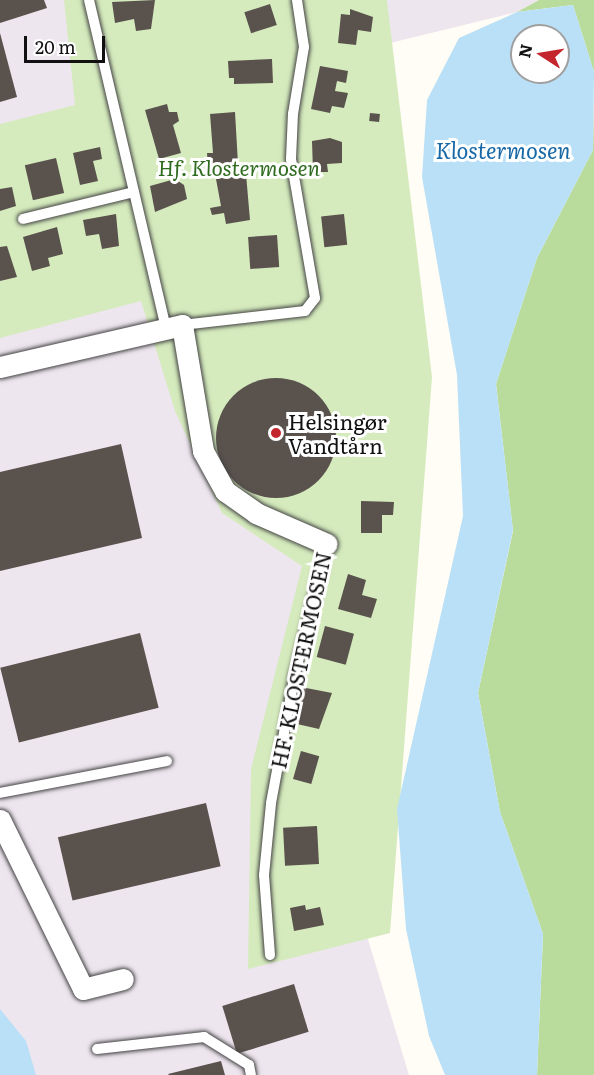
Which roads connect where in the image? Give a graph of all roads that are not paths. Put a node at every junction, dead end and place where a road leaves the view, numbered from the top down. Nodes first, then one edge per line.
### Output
1 (89, 0) edge
2 (297, 0) edge
3 (134, 192) junction
4 (23, 219) dead end
5 (174, 327) junction
6 (0, 367) edge
7 (327, 544) joint
8 (167, 761) dead end
9 (0, 793) edge
10 (0, 820) edge
11 (270, 956) dead end
12 (123, 979) dead end
13 (97, 1049) dead end
14 (251, 1075) edge

1 - 3 lane, HF. KLOSTERMOSEN
2 - 5 lane
3 - 4 lane
3 - 5 lane, HF. KLOSTERMOSEN
5 - 6 street
5 - 7 street, HF. KLOSTERMOSEN
7 - 11 lane, HF. KLOSTERMOSEN
8 - 9 lane
10 - 12 street
13 - 14 lane

